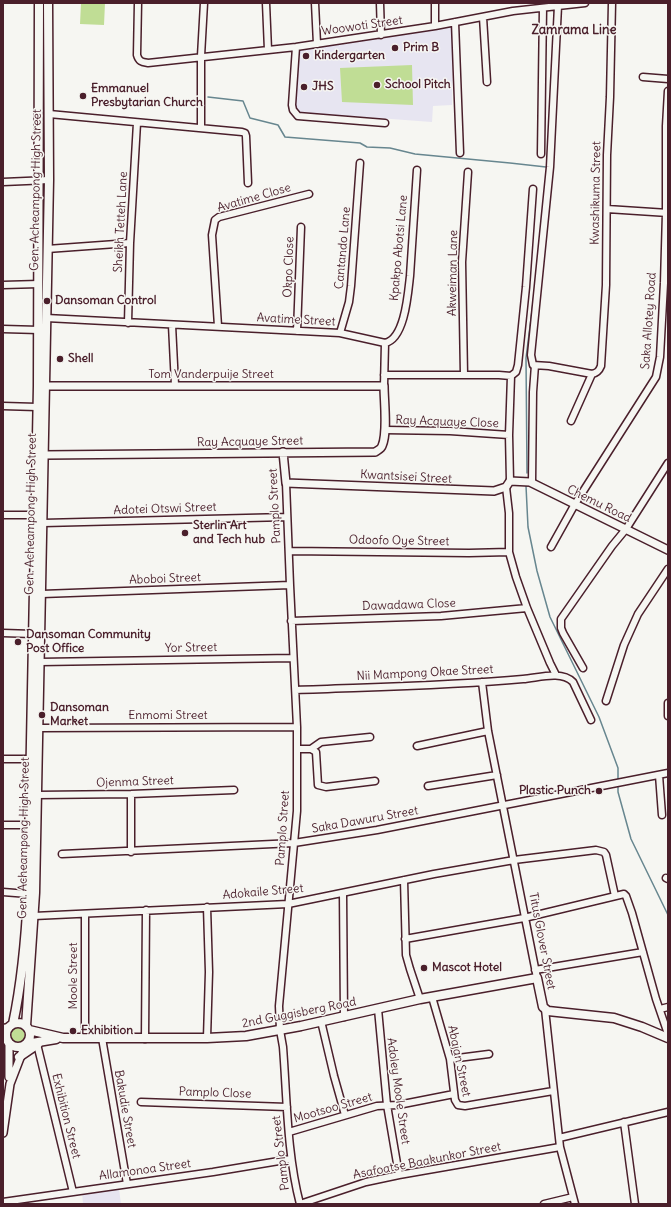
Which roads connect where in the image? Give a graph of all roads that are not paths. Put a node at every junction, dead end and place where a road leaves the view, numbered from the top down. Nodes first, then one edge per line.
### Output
1 (39, 3) edge
2 (48, 3) edge
3 (138, 3) edge
4 (204, 3) edge
5 (266, 3) edge
6 (315, 3) edge
7 (380, 3) edge
8 (435, 3) edge
9 (513, 3) edge
10 (585, 3) edge
11 (612, 3) edge
12 (547, 7) edge
13 (513, 11) junction
14 (483, 17) junction
15 (455, 22) junction
16 (436, 26) junction
17 (381, 35) junction
18 (317, 44) junction
19 (296, 47) junction
20 (268, 50) junction
21 (201, 56) junction
22 (642, 77) dead end
23 (668, 79) edge
24 (487, 82) dead end
25 (668, 91) edge
26 (49, 114) junction
27 (137, 123) junction
28 (385, 123) dead end
29 (201, 128) junction
30 (460, 153) dead end
31 (541, 154) dead end
32 (360, 163) dead end
33 (417, 170) dead end
34 (468, 172) dead end
35 (40, 180) junction
36 (49, 180) junction
37 (3, 182) edge
38 (248, 183) dead end
39 (533, 189) dead end
40 (309, 194) dead end
41 (607, 209) junction
42 (667, 213) edge
43 (301, 227) dead end
44 (130, 243) junction
45 (47, 248) junction
46 (39, 284) junction
47 (3, 285) edge
48 (46, 318) junction
49 (128, 323) junction
50 (172, 325) junction
51 (218, 326) junction
52 (3, 329) edge
53 (38, 330) junction
54 (297, 331) junction
55 (340, 333) junction
56 (385, 343) junction
57 (535, 365) junction
58 (590, 374) junction
59 (384, 375) junction
60 (464, 375) junction
61 (511, 376) junction
62 (175, 385) junction
63 (42, 386) junction
64 (384, 386) junction
65 (3, 406) edge
66 (37, 407) junction
67 (571, 421) dead end
68 (385, 430) junction
69 (509, 435) junction
70 (283, 452) junction
71 (44, 456) junction
72 (668, 463) edge
73 (520, 481) joint
74 (531, 482) junction
75 (286, 483) junction
76 (508, 484) junction
77 (575, 504) junction
78 (3, 514) edge
79 (36, 515) junction
80 (287, 517) junction
81 (43, 523) junction
82 (626, 529) junction
83 (551, 547) dead end
84 (668, 550) edge
85 (289, 551) junction
86 (509, 552) junction
87 (668, 568) edge
88 (290, 585) junction
89 (42, 594) junction
90 (527, 608) junction
91 (291, 621) junction
92 (3, 633) edge
93 (33, 634) junction
94 (294, 658) junction
95 (40, 662) junction
96 (583, 668) dead end
97 (556, 675) junction
98 (482, 682) junction
99 (296, 690) junction
100 (606, 701) dead end
101 (668, 703) edge
102 (668, 716) edge
103 (591, 720) dead end
104 (297, 726) junction
105 (38, 728) junction
106 (488, 732) junction
107 (370, 737) dead end
108 (417, 746) dead end
109 (297, 749) junction
110 (311, 749) junction
111 (3, 759) edge
112 (30, 759) junction
113 (668, 773) edge
114 (497, 775) junction
115 (659, 775) junction
116 (375, 781) dead end
117 (428, 786) dead end
118 (234, 790) dead end
119 (131, 794) junction
120 (37, 795) junction
121 (503, 806) junction
122 (662, 815) dead end
123 (3, 825) edge
124 (29, 825) junction
125 (294, 844) junction
126 (130, 852) junction
127 (62, 854) dead end
128 (514, 860) junction
129 (404, 880) junction
130 (3, 892) edge
131 (343, 893) junction
132 (28, 894) junction
133 (616, 896) junction
134 (288, 904) junction
135 (207, 908) junction
136 (146, 910) junction
137 (85, 914) junction
138 (34, 916) junction
139 (524, 918) junction
140 (405, 939) junction
141 (643, 952) junction
142 (536, 974) junction
143 (432, 997) junction
144 (420, 999) junction
145 (668, 1007) edge
146 (378, 1009) junction
147 (545, 1009) junction
148 (660, 1009) junction
149 (26, 1014) junction
150 (344, 1017) junction
151 (321, 1021) junction
152 (8, 1026) edge
153 (27, 1028) junction
154 (280, 1030) junction
155 (40, 1033) junction
156 (668, 1034) edge
157 (63, 1038) junction
158 (85, 1038) junction
159 (102, 1038) junction
160 (206, 1038) junction
161 (668, 1038) edge
162 (145, 1039) junction
163 (48, 1040) junction
164 (7, 1042) edge
165 (26, 1044) junction
166 (37, 1044) junction
167 (489, 1054) dead end
168 (19, 1057) junction
169 (450, 1059) junction
170 (10, 1084) junction
171 (553, 1091) junction
172 (454, 1094) junction
173 (141, 1102) dead end
174 (386, 1105) junction
175 (287, 1107) junction
176 (668, 1112) edge
177 (345, 1115) junction
178 (624, 1122) junction
179 (289, 1132) junction
180 (3, 1133) edge
181 (559, 1138) junction
182 (560, 1147) junction
183 (291, 1159) junction
184 (399, 1175) junction
185 (128, 1184) junction
186 (74, 1192) junction
187 (573, 1197) junction
188 (3, 1202) edge
189 (300, 1204) edge
190 (544, 1204) edge
191 (575, 1204) edge
192 (635, 1204) edge

1 - 35 main road, Gen. Acheampong High Street
2 - 26 main road, Gen. Acheampong High Street
3 - 21 street, Woowoti Street
4 - 21 street
5 - 20 street
6 - 18 street
7 - 17 street
8 - 16 street
9 - 13 street
10 - 12 street, Woowoti Street
11 - 41 street, Kwashikuma Street
12 - 13 street, Woowoti Street
12 - 31 street
12 - 57 street
13 - 14 street, Woowoti Street
14 - 15 street, Woowoti Street
14 - 24 street
15 - 16 street, Woowoti Street
15 - 30 street
16 - 17 street, Woowoti Street
17 - 18 street, Woowoti Street
18 - 19 street, Woowoti Street
19 - 20 street, Woowoti Street
19 - 28 street
20 - 21 street, Woowoti Street
21 - 29 street
22 - 23 street
25 - 42 street, Saka Allotey Road
26 - 27 street
26 - 36 main road, Gen. Acheampong High Street
27 - 29 street
27 - 44 street, Sheikh Tetteh Lane
29 - 38 street
32 - 55 street, Cantando Lane
33 - 56 street, Kpakpo Abotsi Lane
34 - 60 street, Akweiman Lane
35 - 36 street
35 - 37 street
35 - 46 main road, Gen. Acheampong High Street
36 - 45 main road, Gen. Acheampong High Street
39 - 61 street
40 - 51 street, Avatime Close
41 - 42 street
41 - 58 street, Kwashikuma Street
42 - 77 street, Saka Allotey Road
43 - 54 street, Okpo Close
44 - 45 street
44 - 49 street, Sheikh Tetteh Lane
45 - 48 main road, Gen. Acheampong High Street
46 - 47 street
46 - 53 main road, Gen. Acheampong High Street
48 - 49 street, Avatime Street
48 - 63 main road, Gen. Acheampong High Street
49 - 50 street, Avatime Street
50 - 51 street, Avatime Street
50 - 62 street
51 - 54 street, Avatime Street
52 - 53 street
53 - 63 main road, Gen. Acheampong High Street
54 - 55 street, Avatime Street
55 - 56 street, Avatime Street
56 - 59 street
57 - 58 street
57 - 74 street
58 - 67 street, Kwashikuma Street
59 - 60 street
59 - 64 street, Ray Acquaye Street
60 - 61 street
61 - 69 street
62 - 63 street, Tom Vanderpuije Street
62 - 64 street, Tom Vanderpuije Street
63 - 66 main road, Gen. Acheampong High Street
63 - 71 main road, Gen. Acheampong High Street
64 - 68 street, Ray Acquaye Street
65 - 66 street
66 - 79 main road, Gen. Acheampong High Street
68 - 69 street, Ray Acquaye Close
68 - 70 street, Ray Acquaye Street
69 - 76 street
70 - 71 street, Ray Acquaye Street
70 - 75 street, Pamplo Street
71 - 81 main road, Gen. Acheampong High Street
72 - 82 street
73 - 74 street, Chemu Road
73 - 76 street, Kwantsisei Street
74 - 77 street, Chemu Road
75 - 76 street, Kwantsisei Street
75 - 80 street, Pamplo Street
76 - 86 street
77 - 82 street, Chemu Road
77 - 83 street, Saka Allotey Road
78 - 79 street
79 - 93 main road, Gen. Acheampong High Street
80 - 81 street, Adotei Otswi Street
80 - 85 street, Pamplo Street
81 - 89 main road, Gen. Acheampong High Street
82 - 84 street, Chemu Road
82 - 96 street
85 - 86 street, Odoofo Oye Street
85 - 88 street, Pamplo Street
86 - 90 street
87 - 100 street
88 - 89 street, Aboboi Street
88 - 91 street, Pamplo Street
89 - 95 main road, Gen. Acheampong High Street
90 - 91 street, Dawadawa Close
90 - 97 street
91 - 94 street, Pamplo Street
92 - 93 street
93 - 112 main road, Gen. Acheampong High Street
94 - 95 street, Yor Street
94 - 99 street, Pamplo Street
95 - 105 main road, Gen. Acheampong High Street
97 - 98 street, Nii Mampong Okae Street
97 - 103 street
98 - 99 street, Nii Mampong Okae Street
98 - 106 street, Titus Glover Street
99 - 104 street, Pamplo Street
101 - 102 street
104 - 105 street, Enmomi Street
104 - 109 street, Pamplo Street
105 - 120 main road, Gen. Acheampong High Street
106 - 108 street
106 - 114 street, Titus Glover Street
107 - 110 street
109 - 110 street
109 - 125 street, Pamplo Street
110 - 116 street
111 - 112 street
112 - 124 main road, Gen. Acheampong High Street
113 - 115 street, Saka Dawuru Street
114 - 117 street
114 - 121 street, Titus Glover Street
115 - 121 street, Saka Dawuru Street
115 - 122 street
118 - 119 street, Ojenma Street
119 - 120 street, Ojenma Street
119 - 126 street
120 - 138 main road, Gen. Acheampong High Street
121 - 125 street, Saka Dawuru Street
121 - 128 street, Titus Glover Street
123 - 124 street
124 - 132 main road, Gen. Acheampong High Street
125 - 126 street, Saka Dawuru Street
125 - 134 street, Pamplo Street
126 - 127 street, Saka Dawuru Street
128 - 129 street, Adokaile Street
128 - 133 street, Adokaile Street
128 - 139 street, Titus Glover Street
129 - 131 street, Adokaile Street
129 - 140 street
130 - 132 street
131 - 134 street, Adokaile Street
131 - 150 street
132 - 152 main road, Gen. Acheampong High Street
133 - 139 street
133 - 141 street
134 - 135 street, Adokaile Street
134 - 154 street, Pamplo Street
135 - 136 street, Adokaile Street
135 - 160 street
136 - 137 street, Adokaile Street
136 - 162 street
137 - 138 street, Adokaile Street
137 - 158 street, Moole Street
138 - 149 main road, Gen. Acheampong High Street
139 - 140 street
139 - 142 street, Titus Glover Street
140 - 144 street
141 - 142 street
141 - 148 street
142 - 143 main road, 2nd Guggisberg Road
142 - 147 main road, Titus Glover Street
143 - 144 main road, 2nd Guggisberg Road
143 - 169 street, Abajan Street
144 - 146 main road, 2nd Guggisberg Road
145 - 148 street
146 - 150 main road, 2nd Guggisberg Road
146 - 174 street, Adoley Moole Street
147 - 161 main road
147 - 171 street, Titus Glover Street
148 - 156 street
149 - 153 main road, Gen. Acheampong High Street
149 - 155 main road
150 - 151 main road, 2nd Guggisberg Road
151 - 154 main road, 2nd Guggisberg Road
151 - 177 street
152 - 153 main road
152 - 164 main road
153 - 155 main road, 2nd Guggisberg Road
153 - 165 main road
154 - 160 main road, 2nd Guggisberg Road
154 - 175 street, Pamplo Street
155 - 157 main road, 2nd Guggisberg Road
157 - 158 main road, 2nd Guggisberg Road
157 - 163 main road, 2nd Guggisberg Road
158 - 159 main road, 2nd Guggisberg Road
159 - 162 main road, 2nd Guggisberg Road
159 - 185 street, Bakudie Street
160 - 162 main road, 2nd Guggisberg Road
163 - 165 main road, 2nd Guggisberg Road
163 - 166 main road
164 - 165 main road
164 - 170 street
165 - 168 street
166 - 168 main road
166 - 186 street, Exhibition Street
167 - 169 street
168 - 170 street
169 - 172 street, Abajan Street
170 - 180 street
171 - 172 street, Abajan Street
171 - 181 street, Titus Glover Street
172 - 174 street, Mootsoo Street
173 - 175 street, Pamplo Close
174 - 177 street, Mootsoo Street
174 - 184 street, Adoley Moole Street
175 - 179 street, Pamplo Street
176 - 178 street
177 - 179 street, Mootsoo Street
178 - 181 street
178 - 192 street
179 - 183 street, Pamplo Street
181 - 182 street, Titus Glover Street
182 - 184 street, Asafoatse Baakunkor Street
182 - 187 street, Titus Glover Street
183 - 185 street, Allamonoa Street
183 - 189 street, Pamplo Street
184 - 189 street, Asafoatse Baakunkor Street
185 - 186 street, Allamonoa Street
186 - 188 street, Allamonoa Street
187 - 190 street
187 - 191 street, Titus Glover Street

